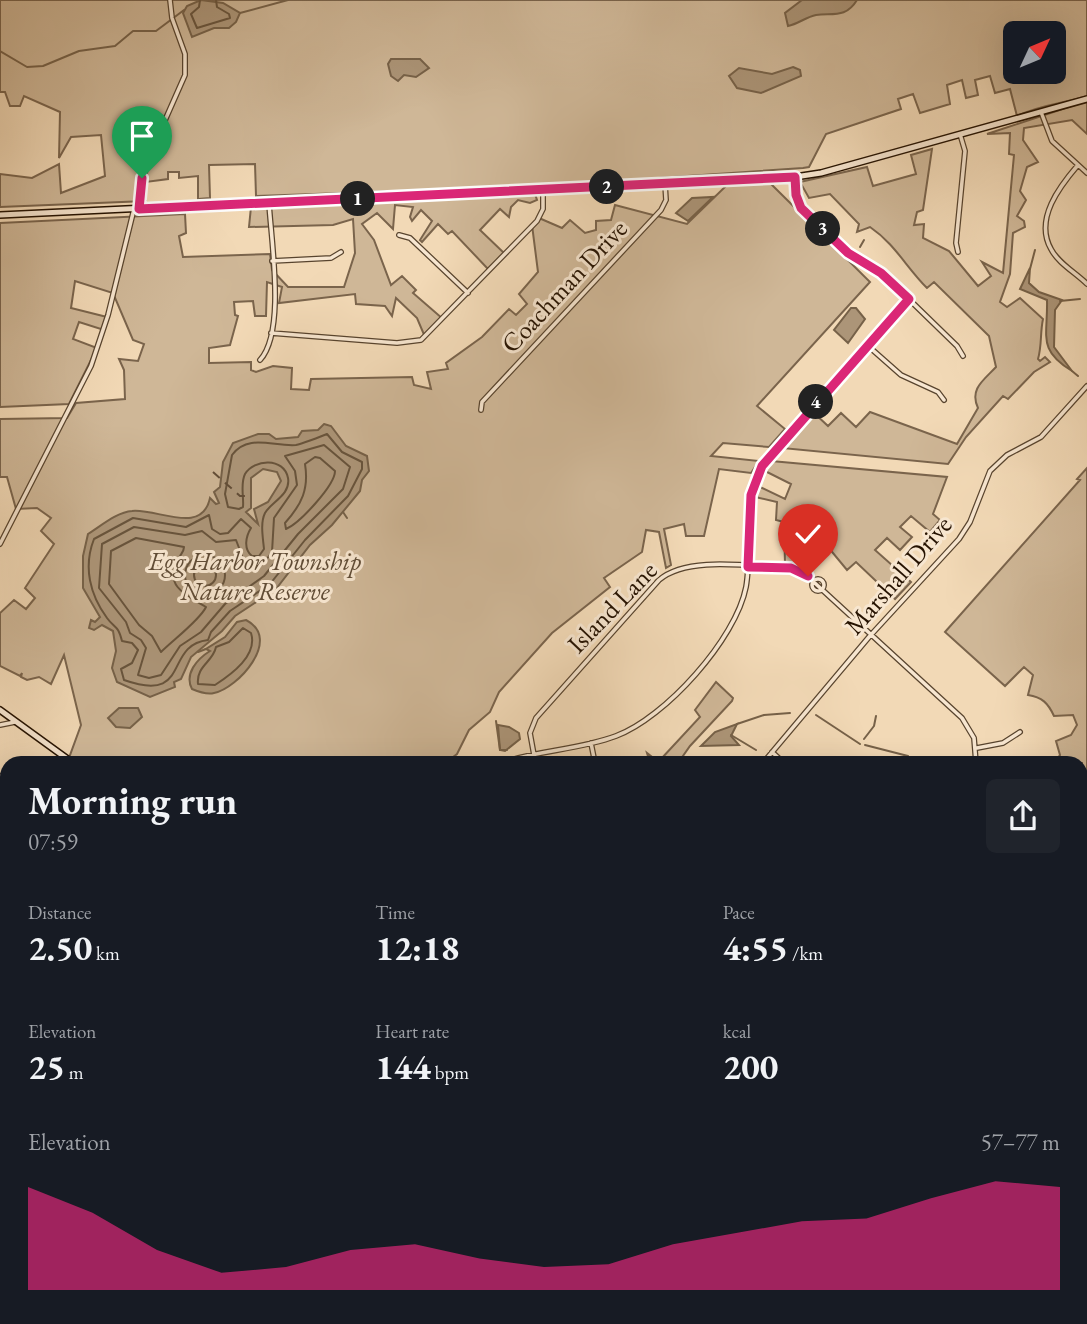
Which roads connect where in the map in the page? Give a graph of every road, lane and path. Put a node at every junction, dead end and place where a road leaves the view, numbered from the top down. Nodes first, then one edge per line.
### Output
1 (170, 0) edge
2 (1087, 99) edge
3 (1041, 112) junction
4 (960, 134) junction
5 (1078, 165) junction
6 (1087, 173) edge
7 (795, 177) junction
8 (665, 184) junction
9 (543, 190) junction
10 (269, 203) junction
11 (137, 209) junction
12 (0, 215) edge
13 (399, 235) dead end
14 (341, 252) dead end
15 (958, 252) dead end
16 (272, 261) junction
17 (1087, 284) edge
18 (468, 293) junction
19 (909, 299) junction
20 (271, 333) junction
21 (867, 345) junction
22 (963, 356) dead end
23 (260, 360) dead end
24 (1087, 386) edge
25 (944, 400) dead end
26 (481, 410) dead end
27 (0, 544) edge
28 (748, 567) junction
29 (814, 581) junction
30 (822, 590) junction
31 (872, 634) junction
32 (0, 710) edge
33 (15, 722) junction
34 (0, 725) edge
35 (1020, 732) dead end
36 (592, 743) junction
37 (976, 748) junction
38 (772, 752) junction
39 (534, 755) junction
40 (63, 756) edge
41 (530, 756) edge
42 (594, 756) edge
43 (769, 756) edge
44 (776, 756) edge
45 (976, 756) edge

1 - 11 street
2 - 3 main road
3 - 4 main road
3 - 5 street
4 - 7 main road
4 - 15 street
5 - 6 street
5 - 17 street
7 - 8 main road
7 - 19 street
8 - 9 main road
8 - 26 street, Coachman Drive
9 - 10 main road
9 - 18 street
10 - 11 main road
10 - 16 street
11 - 12 main road
11 - 27 street
13 - 18 street
14 - 16 street
16 - 20 street
18 - 20 street
19 - 21 street
19 - 22 street
20 - 23 street
21 - 25 street
21 - 28 street
24 - 31 street, Marshall Drive
28 - 29 street, Island Lane
28 - 36 street
28 - 39 street, Island Lane
29 - 30 street, Island Lane
29 - 30 street, Island Lane
30 - 31 street, Island Lane
31 - 37 street, Island Lane
31 - 38 street, Marshall Drive
32 - 33 main road
33 - 34 street
33 - 40 main road
35 - 37 street
36 - 39 street
36 - 42 street
37 - 45 street
38 - 43 street, Marshall Drive
38 - 44 street
39 - 41 street

